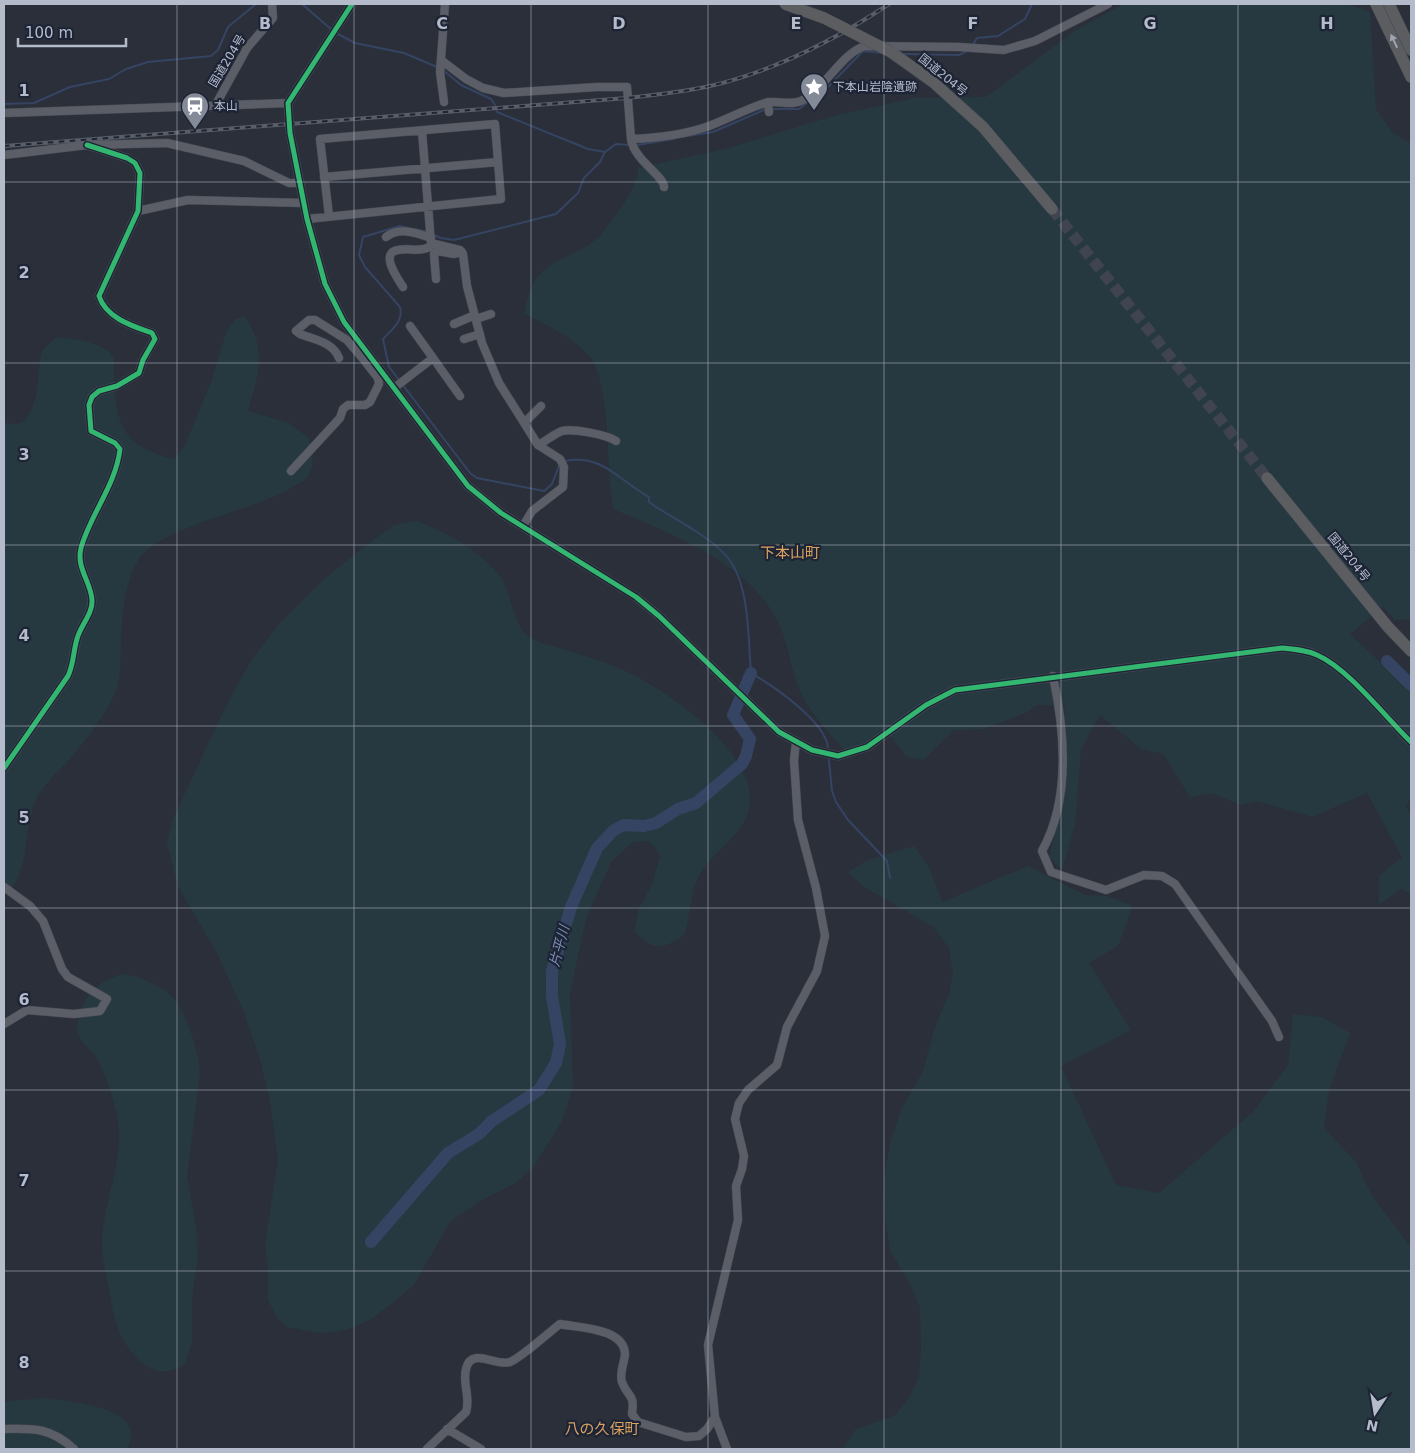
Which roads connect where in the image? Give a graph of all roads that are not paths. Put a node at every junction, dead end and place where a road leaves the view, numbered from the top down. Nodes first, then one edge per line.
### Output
1 (272, 4) edge
2 (352, 4) edge
3 (445, 4) edge
4 (785, 4) edge
5 (1108, 4) edge
6 (1376, 4) edge
7 (1389, 4) edge
8 (1411, 50) edge
9 (441, 60) junction
10 (1411, 78) edge
11 (444, 102) dead end
12 (768, 102) junction
13 (288, 103) junction
14 (215, 106) junction
15 (769, 112) dead end
16 (4, 113) edge
17 (422, 131) junction
18 (631, 143) junction
19 (87, 145) junction
20 (4, 155) edge
21 (498, 162) junction
22 (426, 168) junction
23 (324, 177) junction
24 (300, 183) junction
25 (664, 187) dead end
26 (304, 202) junction
27 (429, 206) junction
28 (1052, 209) tunnel mouth
29 (138, 211) junction
30 (328, 216) junction
31 (307, 219) junction
32 (386, 236) dead end
33 (431, 237) junction
34 (462, 252) junction
35 (436, 279) dead end
36 (403, 287) dead end
37 (491, 314) dead end
38 (475, 317) junction
39 (454, 324) dead end
40 (410, 326) dead end
41 (480, 334) junction
42 (464, 339) dead end
43 (339, 358) dead end
44 (367, 358) junction
45 (433, 358) junction
46 (396, 387) junction
47 (460, 396) dead end
48 (541, 406) dead end
49 (525, 422) junction
50 (616, 441) dead end
51 (538, 445) junction
52 (291, 470) dead end
53 (1267, 478) tunnel mouth
54 (523, 526) junction
55 (1411, 651) edge
56 (1053, 676) junction
57 (796, 742) junction
58 (1411, 742) edge
59 (4, 768) edge
60 (4, 887) edge
61 (4, 1024) edge
62 (1279, 1037) dead end
63 (715, 1417) junction
64 (447, 1429) junction
65 (4, 1430) edge
66 (74, 1449) edge
67 (428, 1449) edge
68 (481, 1449) edge
69 (727, 1449) edge

1 - 14 street, 国道204号
2 - 13 street
3 - 9 street
4 - 28 highway, 国道204号, bridge
5 - 12 street
10 -> 6 highway
7 - 8 highway
9 - 11 street
9 - 18 street
12 - 15 street
12 - 18 street
13 - 14 street
13 - 24 street
14 - 16 street
17 - 21 street
17 - 22 street
17 - 23 street
18 - 25 street
19 - 20 street
19 - 24 street
19 - 29 street
21 - 22 street
21 - 27 street
22 - 23 street
22 - 27 street
23 - 30 street
24 - 26 street
26 - 29 street
26 - 31 street
27 - 30 street
27 - 33 street
29 - 59 street
30 - 31 street
31 - 44 street
32 - 33 street
33 - 34 street
33 - 36 street
34 - 35 street
34 - 38 street
37 - 38 street
38 - 39 street
38 - 41 street
40 - 45 street
41 - 42 street
41 - 49 street
43 - 44 street
44 - 46 street
44 - 52 street
45 - 46 street
45 - 47 street
46 - 54 street
48 - 49 street
49 - 51 street
50 - 51 street
51 - 54 street
53 - 55 highway, 国道204号
54 - 57 street
56 - 57 street
56 - 58 street
56 - 62 street
57 - 63 street
60 - 61 street
63 - 64 street
63 - 69 street
64 - 67 street
64 - 68 street
65 - 66 street

